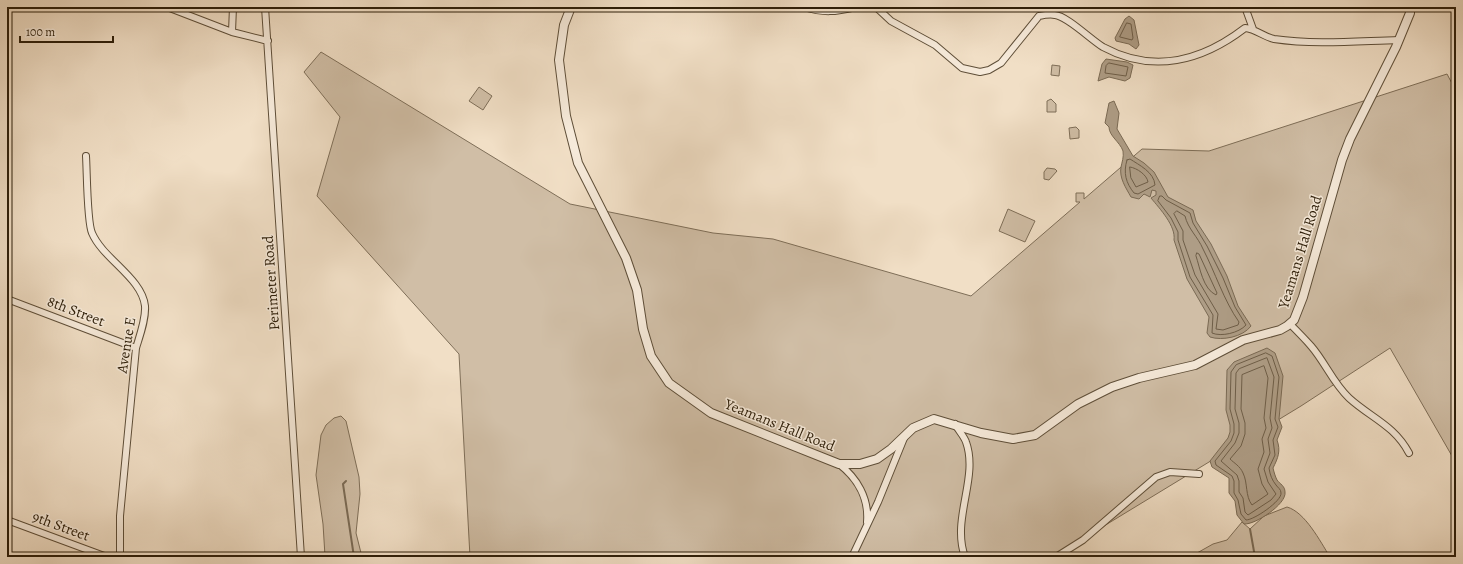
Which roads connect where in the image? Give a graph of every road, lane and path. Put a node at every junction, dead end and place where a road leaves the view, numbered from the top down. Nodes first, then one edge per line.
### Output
1 (167, 7) edge
2 (233, 7) edge
3 (265, 7) edge
4 (571, 7) edge
5 (803, 7) edge
6 (856, 7) edge
7 (876, 7) edge
8 (1245, 7) edge
9 (1410, 7) edge
10 (1253, 29) junction
11 (232, 32) junction
12 (1399, 40) junction
13 (268, 41) junction
14 (86, 156) dead end
15 (7, 299) edge
16 (1290, 324) junction
17 (136, 348) junction
18 (955, 424) junction
19 (904, 437) junction
20 (1409, 453) dead end
21 (839, 464) junction
22 (1199, 474) dead end
23 (7, 520) edge
24 (867, 527) junction
25 (107, 557) edge
26 (120, 557) edge
27 (301, 557) edge
28 (852, 557) edge
29 (965, 557) edge
30 (1056, 557) edge

1 - 11 street
2 - 11 street
3 - 13 street, Perimeter Road
4 - 21 street, Yeamans Hall Road
5 - 6 street
7 - 10 street
8 - 10 street
9 - 12 street, Yeamans Hall Road
10 - 12 street
11 - 13 street
12 - 16 street, Yeamans Hall Road
13 - 27 street, Perimeter Road
14 - 17 street, Avenue E
15 - 17 street, 8th Street
16 - 18 street, Yeamans Hall Road
16 - 20 street
17 - 26 street, Avenue E
18 - 19 street, Yeamans Hall Road
18 - 29 street
19 - 21 street, Yeamans Hall Road
19 - 24 street
21 - 24 street
22 - 30 street
23 - 25 street, 9th Street
24 - 28 street

